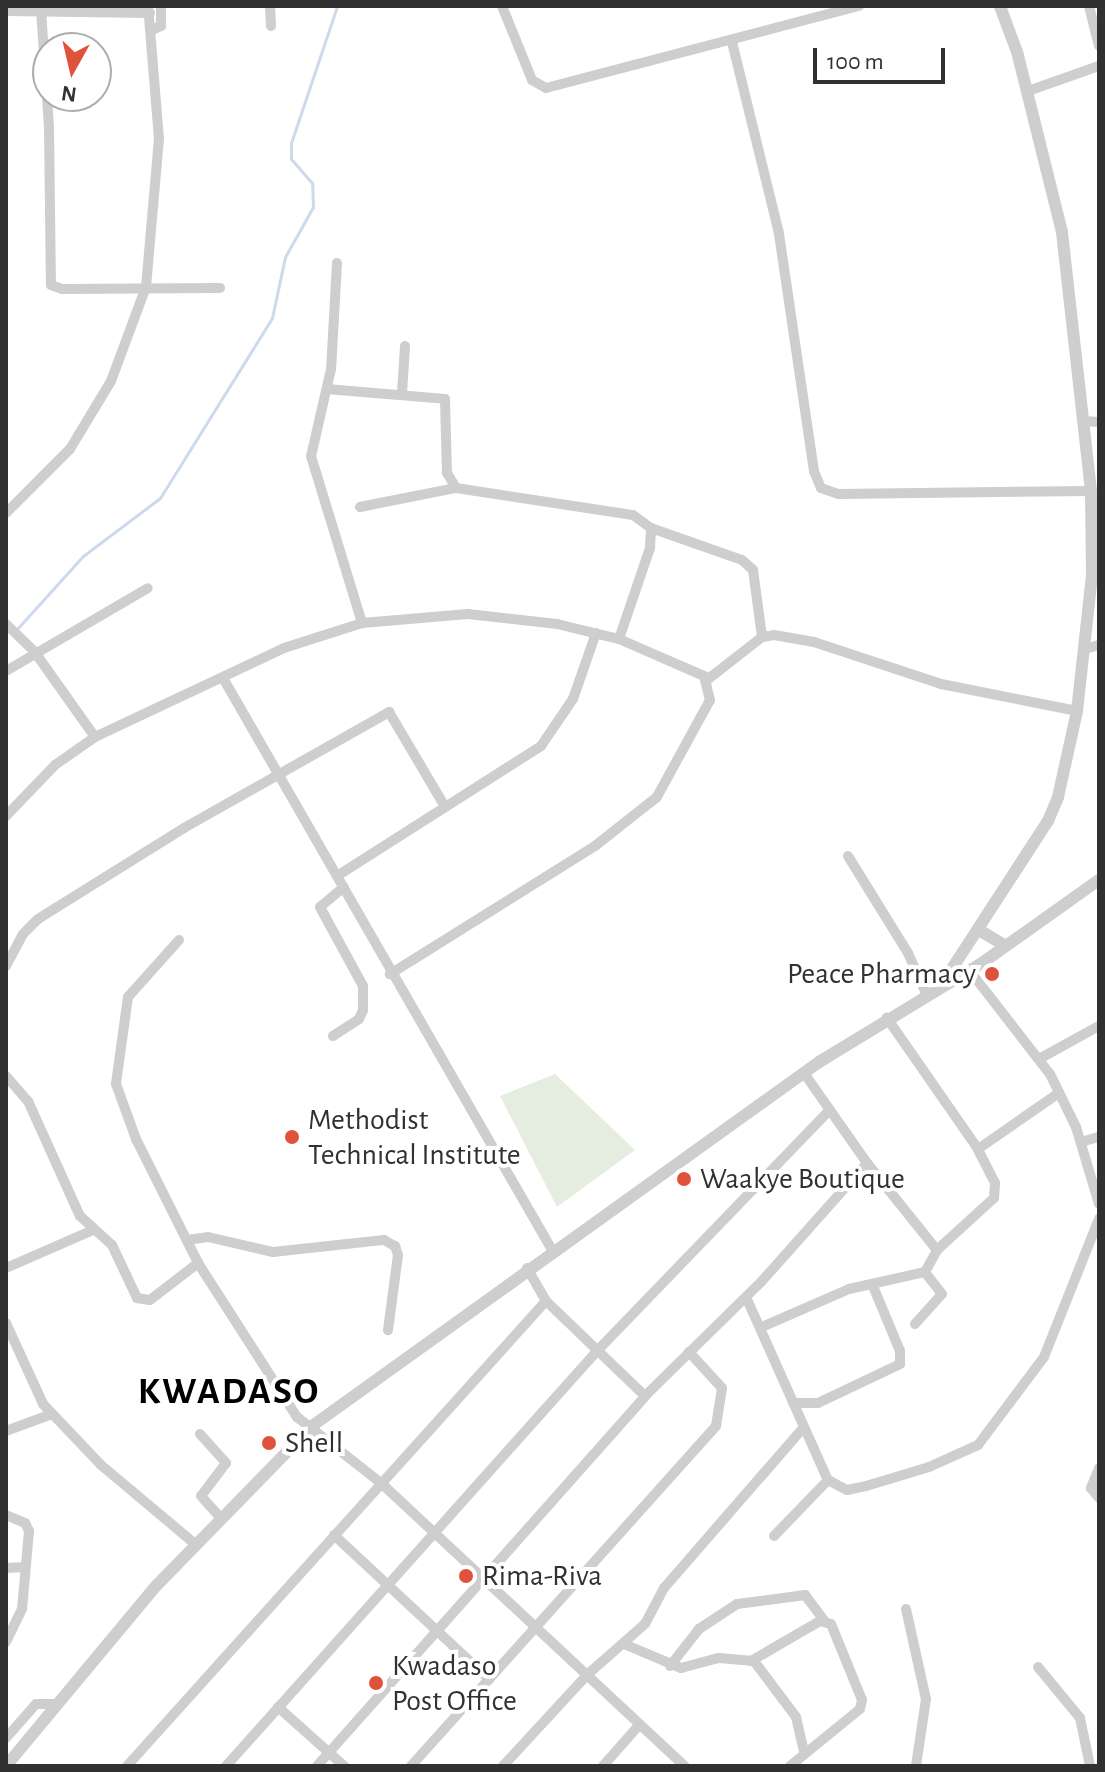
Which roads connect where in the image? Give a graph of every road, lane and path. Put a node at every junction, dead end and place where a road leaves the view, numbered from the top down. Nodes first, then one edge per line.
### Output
1 (161, 6) edge
2 (270, 6) edge
3 (502, 6) edge
4 (859, 6) edge
5 (1000, 6) edge
6 (41, 10) junction
7 (149, 10) edge
8 (6, 11) edge
9 (1093, 11) edge
10 (271, 26) dead end
11 (152, 30) junction
12 (732, 42) junction
13 (1099, 46) edge
14 (1099, 66) edge
15 (1028, 91) junction
16 (337, 263) dead end
17 (146, 287) junction
18 (220, 288) dead end
19 (405, 346) dead end
20 (327, 389) junction
21 (402, 393) junction
22 (1084, 421) junction
23 (1099, 422) edge
24 (456, 488) junction
25 (1091, 491) junction
26 (360, 507) dead end
27 (6, 513) edge
28 (651, 528) junction
29 (148, 588) dead end
30 (362, 623) junction
31 (7, 625) edge
32 (596, 633) junction
33 (762, 637) junction
34 (619, 639) junction
35 (1099, 645) edge
36 (1085, 649) junction
37 (34, 651) junction
38 (6, 671) edge
39 (223, 678) junction
40 (707, 680) junction
41 (1077, 711) junction
42 (95, 737) junction
43 (279, 775) junction
44 (444, 805) junction
45 (6, 816) edge
46 (848, 856) dead end
47 (337, 876) junction
48 (1099, 880) edge
49 (344, 887) junction
50 (979, 930) junction
51 (179, 940) dead end
52 (1006, 946) junction
53 (6, 966) edge
54 (970, 971) junction
55 (390, 974) junction
56 (942, 983) junction
57 (926, 993) junction
58 (887, 1018) junction
59 (1099, 1026) edge
60 (333, 1036) dead end
61 (1039, 1059) junction
62 (804, 1073) junction
63 (6, 1076) edge
64 (1059, 1093) junction
65 (830, 1110) junction
66 (1099, 1137) edge
67 (1081, 1142) junction
68 (978, 1149) junction
69 (867, 1163) junction
70 (1099, 1204) edge
71 (1099, 1219) edge
72 (93, 1230) junction
73 (187, 1240) junction
74 (552, 1250) junction
75 (937, 1250) junction
76 (198, 1263) junction
77 (6, 1268) edge
78 (527, 1268) junction
79 (925, 1272) junction
80 (873, 1286) junction
81 (746, 1297) junction
82 (546, 1301) junction
83 (6, 1323) edge
84 (915, 1324) dead end
85 (762, 1327) junction
86 (388, 1330) dead end
87 (597, 1351) junction
88 (689, 1352) junction
89 (645, 1396) junction
90 (793, 1403) junction
91 (52, 1414) junction
92 (312, 1426) junction
93 (804, 1427) junction
94 (6, 1431) edge
95 (200, 1434) dead end
96 (1099, 1468) edge
97 (828, 1480) junction
98 (381, 1483) junction
99 (1099, 1498) edge
100 (6, 1515) edge
101 (221, 1518) junction
102 (433, 1532) junction
103 (334, 1535) junction
104 (774, 1536) dead end
105 (195, 1544) junction
106 (25, 1567) junction
107 (6, 1568) edge
108 (481, 1578) junction
109 (387, 1584) junction
110 (906, 1609) dead end
111 (825, 1622) junction
112 (535, 1628) junction
113 (436, 1630) junction
114 (6, 1642) edge
115 (624, 1644) junction
116 (754, 1661) junction
117 (670, 1666) junction
118 (1038, 1667) dead end
119 (588, 1674) junction
120 (489, 1679) junction
121 (58, 1704) junction
122 (278, 1707) junction
123 (639, 1725) junction
124 (6, 1738) edge
125 (804, 1751) junction
126 (329, 1752) junction
127 (6, 1766) edge
128 (127, 1766) edge
129 (226, 1766) edge
130 (317, 1766) edge
131 (344, 1766) edge
132 (411, 1766) edge
133 (503, 1766) edge
134 (603, 1766) edge
135 (684, 1766) edge
136 (790, 1766) edge
137 (916, 1766) edge
138 (1090, 1766) edge

1 - 11 street
2 - 10 street
3 - 12 street
4 - 12 street
5 - 15 street
6 - 7 street
6 - 8 street
6 - 17 street
7 - 11 street
9 - 13 street
11 - 17 street
12 - 25 street
14 - 15 street
15 - 22 street
16 - 20 street
17 - 18 street
17 - 27 street
19 - 21 street
20 - 21 street
20 - 30 street
21 - 24 street
22 - 23 street
22 - 25 street
24 - 26 street
24 - 28 street
25 - 36 street
28 - 33 street
28 - 34 street
29 - 37 street
30 - 32 street
30 - 39 street
31 - 37 street
32 - 34 street
32 - 44 street
33 - 40 street
33 - 41 street
34 - 40 street
35 - 36 street
36 - 41 street
37 - 38 street
37 - 42 street
39 - 42 street
39 - 43 street
40 - 55 street
41 - 50 street
42 - 45 street
43 - 44 street
43 - 47 street
43 - 53 street
44 - 47 street
46 - 57 street
47 - 49 street
48 - 52 street
49 - 55 street
49 - 60 street
50 - 52 street
50 - 56 street
51 - 73 street
52 - 54 street
54 - 56 street
54 - 61 street
55 - 74 street
56 - 57 street
57 - 58 street
58 - 62 street
58 - 68 street
59 - 61 street
61 - 64 street
62 - 65 street
62 - 74 street
63 - 72 street
64 - 67 street
64 - 68 street
65 - 69 street
65 - 87 street
66 - 67 street
67 - 70 street
68 - 75 street
69 - 75 street
69 - 81 street
71 - 97 street
72 - 76 street
72 - 77 street
73 - 76 street
73 - 86 street
74 - 78 street
75 - 79 street
76 - 92 street
78 - 82 street
78 - 92 street
79 - 80 street
79 - 84 street
80 - 85 street
80 - 90 street
81 - 85 street
81 - 88 street
82 - 87 street
82 - 98 street
83 - 91 street
85 - 90 street
87 - 89 street
87 - 102 street
88 - 89 street
88 - 112 street
89 - 108 street
90 - 93 street
91 - 94 street
91 - 105 street
92 - 98 street
92 - 101 street
93 - 97 street
93 - 115 street
95 - 101 street
96 - 99 street
97 - 104 street
98 - 102 street
98 - 103 street
100 - 106 street
101 - 105 street
102 - 108 street
102 - 109 street
103 - 109 street
103 - 128 street
105 - 121 street
106 - 107 street
106 - 114 street
108 - 112 street
108 - 113 street
109 - 113 street
109 - 122 street
110 - 137 street
111 - 116 street
111 - 117 street
111 - 125 street
112 - 119 street
112 - 120 street
113 - 120 street
113 - 126 street
115 - 117 street
115 - 119 street
116 - 117 street
116 - 125 street
118 - 138 street
119 - 123 street
119 - 133 street
120 - 132 street
121 - 124 street
121 - 127 street
122 - 126 street
122 - 129 street
123 - 134 street
123 - 135 street
125 - 136 street
126 - 130 street
126 - 131 street

